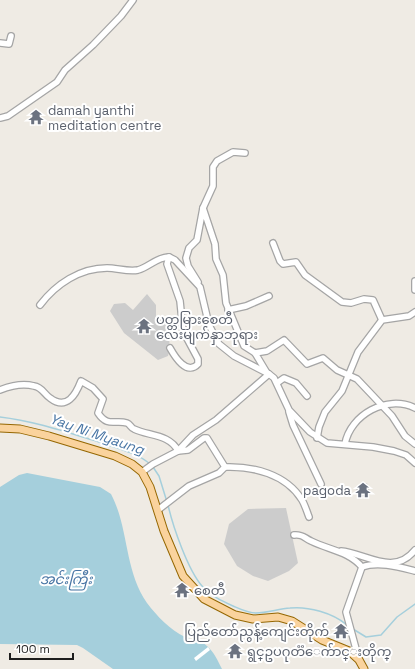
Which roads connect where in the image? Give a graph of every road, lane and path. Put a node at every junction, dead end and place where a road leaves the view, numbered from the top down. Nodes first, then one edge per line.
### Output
1 (133, 0) edge
2 (12, 36) dead end
3 (0, 43) edge
4 (0, 118) edge
5 (245, 153) dead end
6 (203, 208) junction
7 (273, 243) dead end
8 (168, 257) junction
9 (415, 282) edge
10 (200, 286) junction
11 (415, 290) edge
12 (269, 296) dead end
13 (40, 305) dead end
14 (228, 310) junction
15 (415, 312) edge
16 (382, 320) junction
17 (170, 348) dead end
18 (255, 353) junction
19 (268, 373) junction
20 (348, 375) junction
21 (277, 383) junction
22 (0, 390) edge
23 (307, 396) dead end
24 (381, 405) junction
25 (415, 408) edge
26 (289, 410) junction
27 (0, 428) edge
28 (317, 438) junction
29 (345, 444) junction
30 (415, 444) edge
31 (178, 450) junction
32 (415, 463) edge
33 (225, 467) junction
34 (142, 472) junction
35 (321, 484) dead end
36 (158, 510) junction
37 (309, 517) dead end
38 (294, 535) dead end
39 (415, 550) edge
40 (341, 551) junction
41 (362, 567) junction
42 (415, 571) edge
43 (359, 660) junction
44 (364, 669) edge

1 - 4 street
2 - 3 street
5 - 6 street
6 - 10 street
6 - 14 street
7 - 16 street
8 - 10 street
8 - 13 street
8 - 17 street
9 - 11 street
10 - 19 street
12 - 14 street
14 - 18 street
15 - 16 street
16 - 20 street
18 - 19 street
18 - 20 street
19 - 21 street
19 - 31 street
20 - 24 street
20 - 28 street
21 - 23 street
21 - 26 street
22 - 31 street
24 - 25 street
24 - 29 street
24 - 30 street
26 - 28 street
26 - 35 street
27 - 34 main road
28 - 29 street
29 - 32 street
31 - 33 street
31 - 34 street
33 - 36 street
33 - 37 street
34 - 36 main road
36 - 43 main road
38 - 40 street
39 - 40 street
40 - 41 street
41 - 42 street
41 - 43 street
43 - 44 main road

